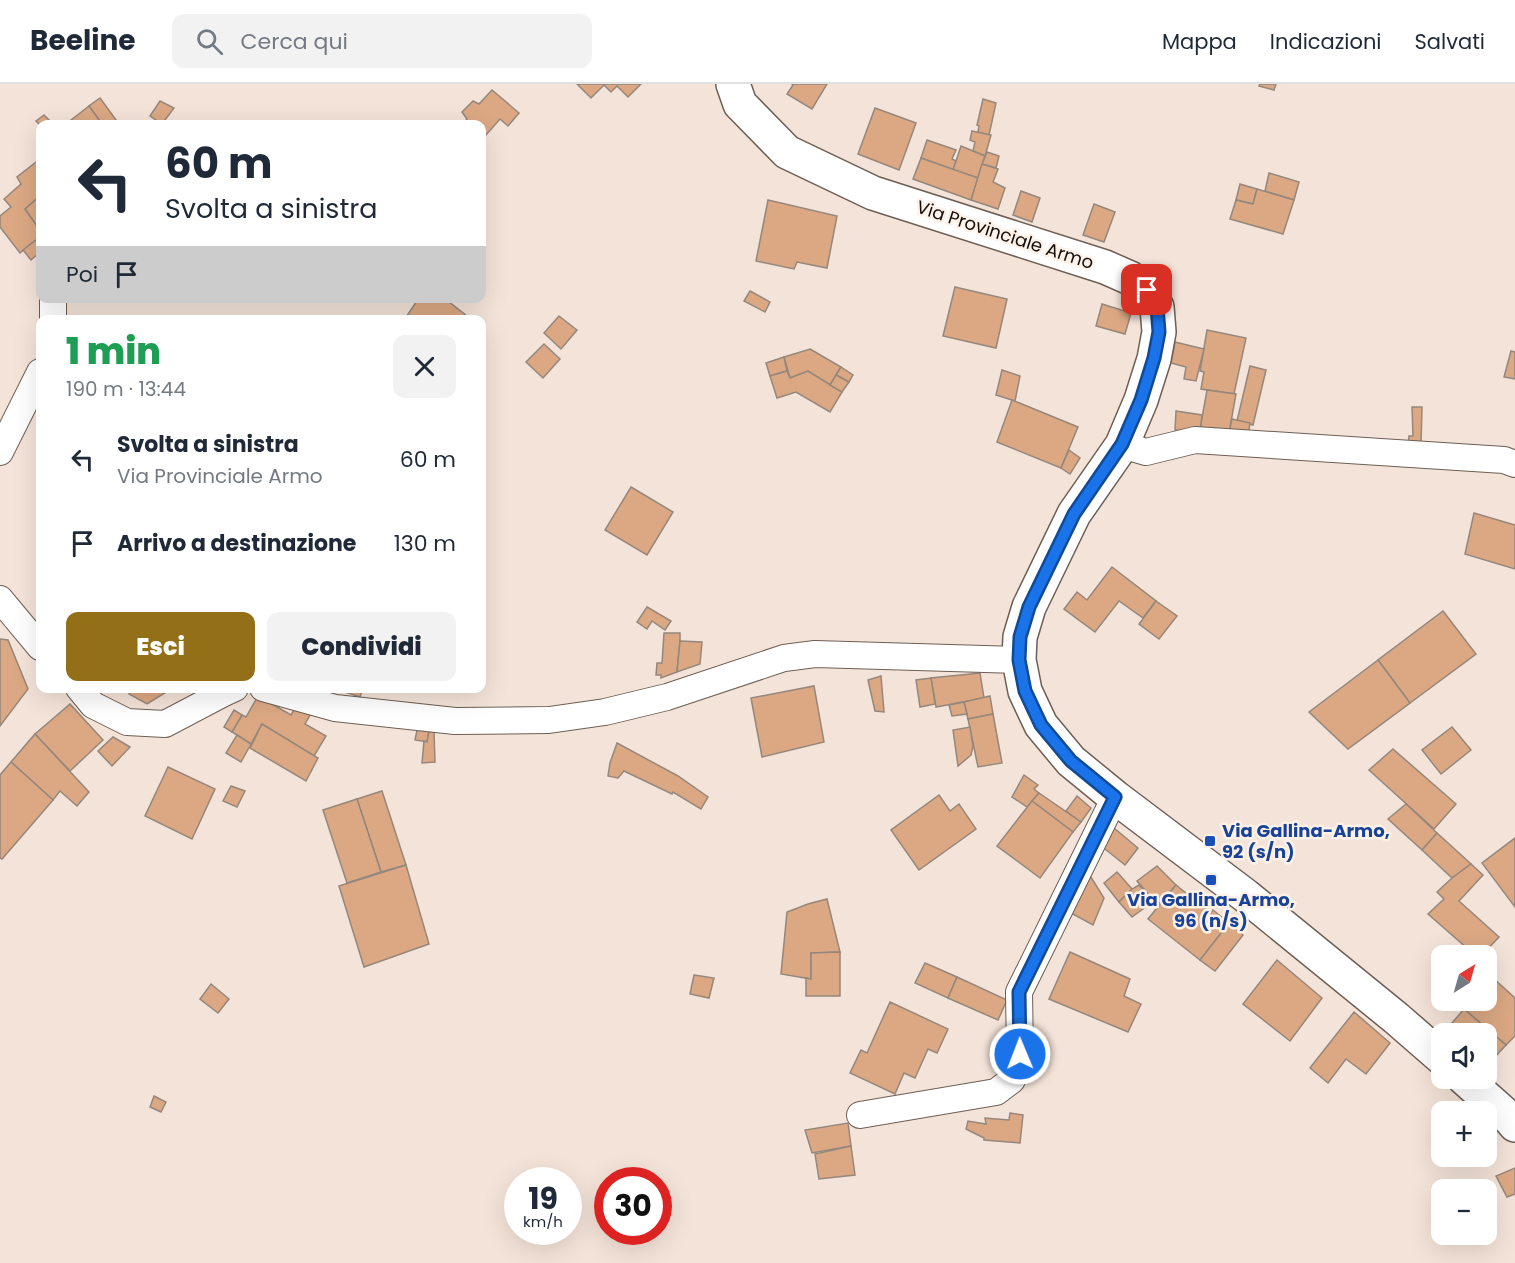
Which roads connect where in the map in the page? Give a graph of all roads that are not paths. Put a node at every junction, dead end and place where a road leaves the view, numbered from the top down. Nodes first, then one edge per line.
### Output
1 (733, 84) edge
2 (36, 380) edge
3 (1122, 444) junction
4 (0, 452) edge
5 (1515, 464) edge
6 (0, 598) edge
7 (36, 642) edge
8 (1019, 660) junction
9 (83, 693) edge
10 (222, 693) edge
11 (281, 693) edge
12 (1115, 797) junction
13 (1431, 1048) edge
14 (1476, 1089) edge
15 (860, 1115) dead end
16 (1515, 1125) edge

1 - 3 street, Via Provinciale Armo
2 - 4 street
3 - 5 street
3 - 8 street, Via Provinciale Armo
6 - 7 street
8 - 11 street
8 - 12 street, Via Provinciale Armo
9 - 10 street
12 - 13 street, Via Provinciale Armo
12 - 15 street
14 - 16 street

